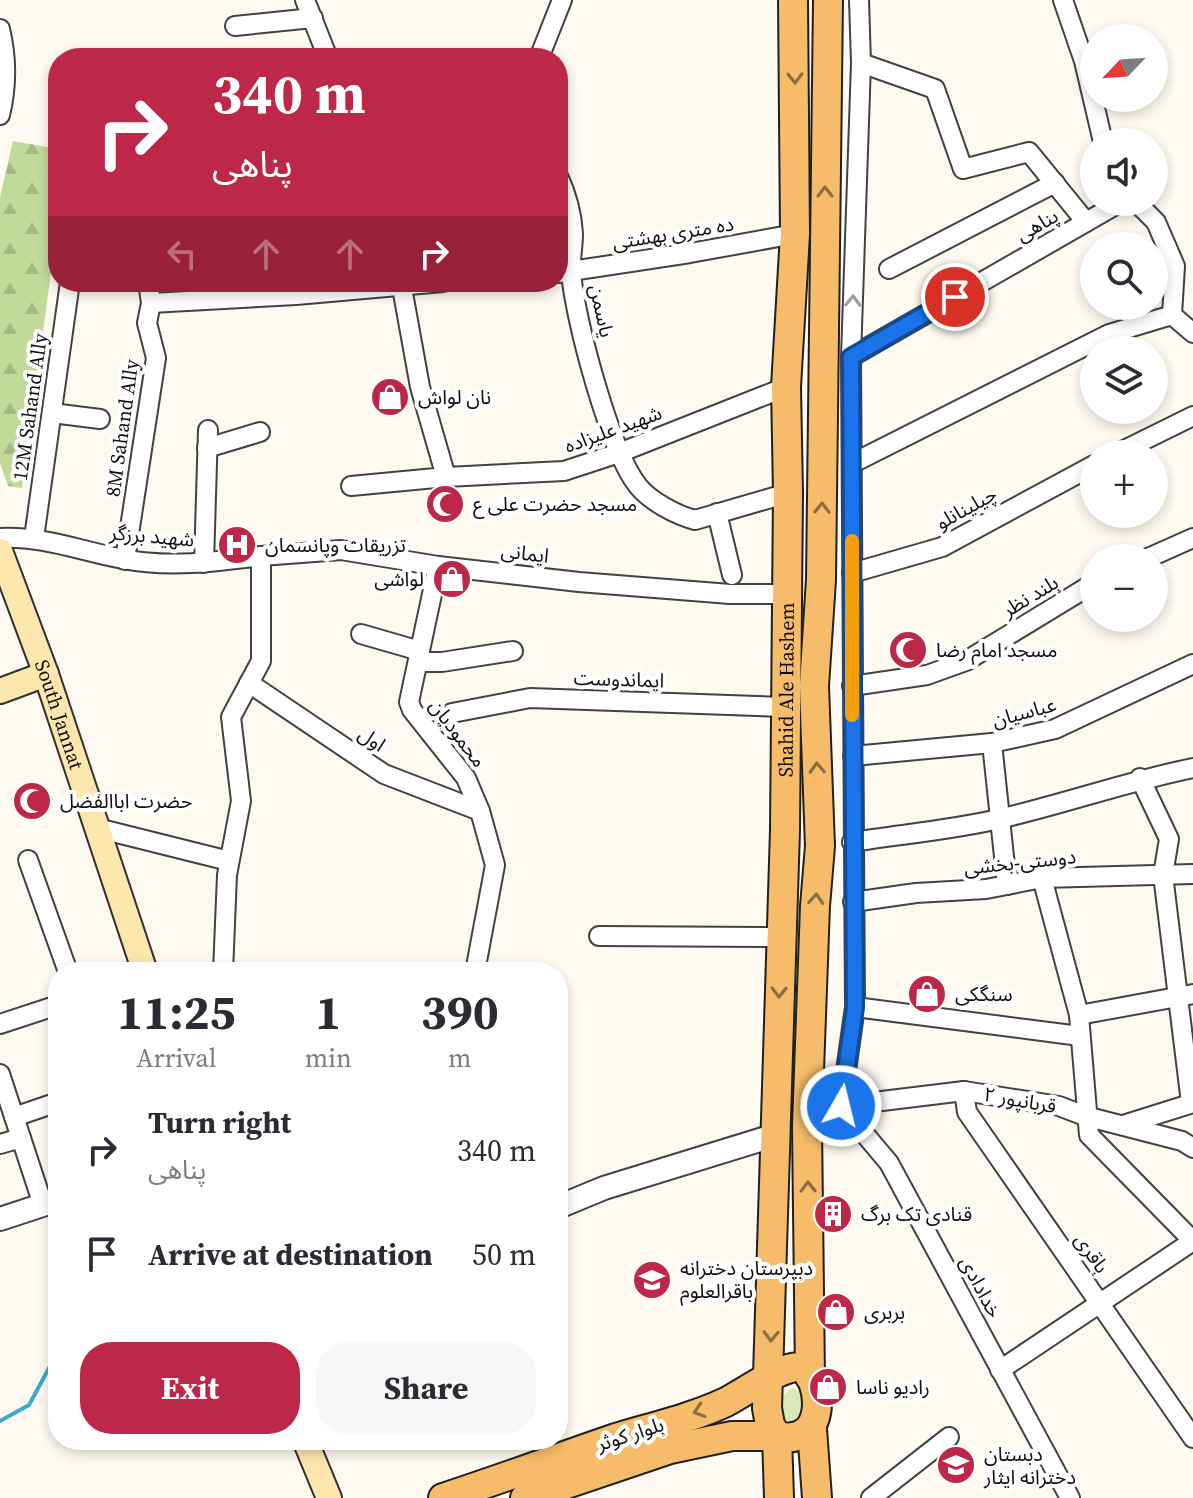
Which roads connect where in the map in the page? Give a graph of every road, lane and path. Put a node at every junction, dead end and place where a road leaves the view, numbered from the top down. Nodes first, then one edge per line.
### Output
1 (305, 0) edge
2 (562, 0) edge
3 (793, 0) edge
4 (828, 0) edge
5 (859, 0) edge
6 (1063, 0) edge
7 (313, 18) junction
8 (235, 26) dead end
9 (0, 29) edge
10 (324, 48) edge
11 (543, 48) edge
12 (861, 63) junction
13 (0, 115) edge
14 (1100, 128) edge
15 (1055, 183) junction
16 (568, 199) edge
17 (1096, 216) edge
18 (1150, 216) edge
19 (1086, 222) junction
20 (795, 234) junction
21 (568, 258) edge
22 (889, 269) dead end
23 (568, 272) edge
24 (568, 283) edge
25 (69, 292) edge
26 (149, 292) edge
27 (325, 292) edge
28 (403, 292) edge
29 (151, 303) junction
30 (1172, 315) junction
31 (1193, 333) edge
32 (851, 357) junction
33 (786, 387) junction
34 (52, 413) junction
35 (1193, 416) edge
36 (100, 419) dead end
37 (260, 432) dead end
38 (1144, 440) edge
39 (619, 453) junction
40 (853, 463) junction
41 (1080, 473) edge
42 (446, 477) junction
43 (351, 486) dead end
44 (788, 493) junction
45 (717, 513) junction
46 (0, 538) edge
47 (34, 538) junction
48 (1193, 538) edge
49 (1168, 549) edge
50 (0, 551) edge
51 (261, 556) junction
52 (125, 560) junction
53 (204, 563) junction
54 (438, 566) junction
55 (852, 573) junction
56 (732, 575) dead end
57 (1080, 592) edge
58 (787, 594) junction
59 (361, 634) dead end
60 (513, 651) dead end
61 (419, 657) junction
62 (1193, 664) edge
63 (46, 674) junction
64 (249, 683) junction
65 (852, 686) junction
66 (0, 691) edge
67 (785, 707) junction
68 (452, 713) dead end
69 (992, 743) junction
70 (853, 756) junction
71 (1193, 768) edge
72 (1140, 778) junction
73 (480, 811) junction
74 (1000, 819) junction
75 (97, 828) junction
76 (852, 842) junction
77 (28, 860) dead end
78 (229, 861) junction
79 (1193, 874) edge
80 (1163, 875) junction
81 (1042, 878) junction
82 (1007, 885) junction
83 (853, 902) junction
84 (599, 936) dead end
85 (780, 937) junction
86 (64, 962) edge
87 (142, 962) edge
88 (224, 962) edge
89 (477, 962) edge
90 (1185, 996) edge
91 (855, 1007) junction
92 (48, 1008) edge
93 (1079, 1015) junction
94 (0, 1024) edge
95 (1080, 1036) junction
96 (0, 1074) edge
97 (964, 1091) junction
98 (1192, 1103) edge
99 (48, 1105) edge
100 (841, 1106) junction
101 (1085, 1116) junction
102 (14, 1117) junction
103 (1120, 1125) junction
104 (807, 1126) junction
105 (776, 1135) junction
106 (21, 1138) junction
107 (0, 1144) edge
108 (1193, 1148) edge
109 (48, 1198) edge
110 (48, 1203) edge
111 (568, 1203) edge
112 (0, 1219) edge
113 (1193, 1241) edge
114 (1100, 1303) junction
115 (1000, 1370) junction
116 (810, 1377) junction
117 (769, 1379) junction
118 (812, 1429) junction
119 (777, 1436) junction
120 (949, 1437) dead end
121 (1193, 1438) edge
122 (304, 1450) edge
123 (307, 1450) edge
124 (598, 1458) junction
125 (310, 1498) edge
126 (329, 1498) edge
127 (443, 1498) edge
128 (525, 1498) edge
129 (779, 1498) edge
130 (817, 1498) edge
131 (871, 1498) edge
132 (1070, 1498) edge

1 - 7 street
2 - 11 street
3 -> 20 main road, Shahid Ale Hashem
104 -> 4 main road, Shahid Ale Hashem
5 - 12 street
6 - 14 street
7 - 8 street
7 - 10 street
9 - 13 street
12 - 15 street
32 -> 12 street
15 - 19 street
15 - 22 street
16 - 21 street, یاسمن
17 - 19 street, پناهی
18 - 30 street
19 - 32 street, پناهی
20 - 23 street, ده متری بهشتی
20 - 33 main road, Shahid Ale Hashem
24 - 39 street, یاسمن
25 - 34 street, 12M Sahand Ally
26 - 29 street
27 - 29 street
28 - 42 street
29 - 52 street, 8M Sahand Ally
30 - 31 street
30 - 40 street
32 - 40 street
33 - 39 street, شهید علیزاده
33 - 44 main road, Shahid Ale Hashem
34 - 36 street
34 - 47 street, 12M Sahand Ally
35 - 38 street
37 - 53 street
39 - 42 street, شهید علیزاده
39 - 45 street, یاسمن
40 - 55 street
41 - 55 street, چیلینانلو
42 - 43 street, شهید علیزاده
44 - 45 street, یاسمن
44 - 58 main road, Shahid Ale Hashem
45 - 56 street
46 - 47 street, شهید برزگر
47 - 52 street, شهید برزگر
48 - 49 street
50 - 63 main road, South Jannat
51 - 53 street, شهید برزگر
51 - 54 street, ایمانی
51 - 64 street
52 - 53 street, شهید برزگر
54 - 58 street, ایمانی
54 - 61 street, محمودیان
55 - 65 street
57 - 65 street, بلند نظر
58 - 67 main road, Shahid Ale Hashem
59 - 61 street
60 - 61 street
61 - 73 street, محمودیان
62 - 69 street, عباسیان
63 - 66 main road
63 - 75 main road, South Jannat
64 - 73 street, اول
64 - 78 street
65 - 70 street
67 - 68 street, ایماندوست
67 - 85 main road, Shahid Ale Hashem
69 - 70 street, عباسیان
69 - 74 street
70 - 76 street
71 - 72 street
72 - 74 street
72 - 80 street
73 - 89 street, محمودیان
74 - 76 street
74 - 82 street
75 - 78 street
75 - 87 main road, South Jannat
76 - 83 street
77 - 86 street
78 - 88 street
79 - 80 street, دوستی-بخشی
80 - 81 street, دوستی-بخشی
80 - 90 street
81 - 82 street, دوستی-بخشی
81 - 93 street
82 - 83 street, دوستی-بخشی
83 - 91 street
84 - 85 street
85 -> 105 main road, Shahid Ale Hashem
90 - 93 street
90 - 98 street
91 - 95 street
91 - 100 street
92 - 94 street
93 - 95 street
95 - 101 street
96 - 102 street
97 - 100 street, قربانپور ۲
97 - 101 street, قربانپور ۲
97 - 114 street, باقری
98 - 103 street
99 - 102 street
100 - 104 street
100 - 115 street, خدادادی
101 - 103 street, قربانپور ۲
101 - 113 street
102 - 106 street
103 - 108 street, قربانپور ۲
116 -> 104 main road, Shahid Ale Hashem
105 - 111 street
105 -> 117 main road, Shahid Ale Hashem
106 - 107 street
106 - 109 street
110 - 112 street
113 - 114 street
114 - 115 street
114 - 121 street, باقری
115 - 132 street, خدادادی
116 - 117 main road
116 - 118 main road
117 - 119 main road
117 -> 124 main road, بلوار کوثر
118 - 119 main road
118 - 130 main road
119 - 124 main road, بلوار کوثر
119 - 129 main road
120 - 131 street
122 - 125 main road
123 - 126 main road
124 - 127 main road, بلوار کوثر
124 - 128 main road, بلوار کوثر

